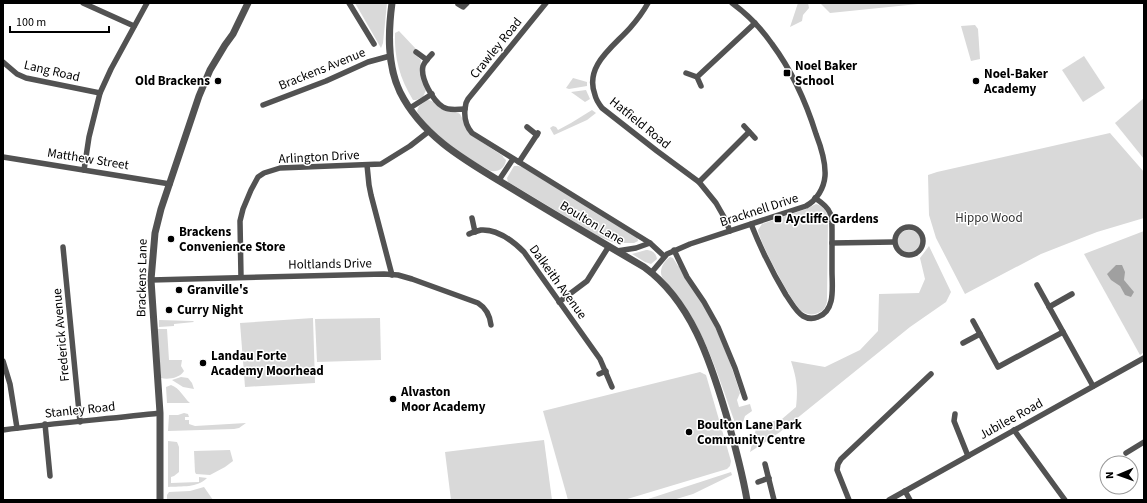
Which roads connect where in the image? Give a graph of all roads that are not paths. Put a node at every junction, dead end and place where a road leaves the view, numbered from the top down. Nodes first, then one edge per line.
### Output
1 (83, 3) edge
2 (147, 3) edge
3 (248, 3) edge
4 (349, 3) edge
5 (392, 3) edge
6 (467, 3) edge
7 (546, 3) edge
8 (648, 3) edge
9 (732, 3) edge
10 (458, 4) edge
11 (755, 23) junction
12 (134, 26) junction
13 (374, 44) dead end
14 (416, 52) dead end
15 (432, 54) dead end
16 (390, 56) junction
17 (427, 60) junction
18 (3, 62) edge
19 (686, 72) dead end
20 (697, 77) junction
21 (702, 86) dead end
22 (100, 93) junction
23 (432, 94) junction
24 (263, 105) dead end
25 (410, 108) junction
26 (465, 109) junction
27 (744, 126) dead end
28 (527, 127) dead end
29 (428, 132) junction
30 (749, 132) junction
31 (755, 138) dead end
32 (3, 158) edge
33 (513, 159) junction
34 (519, 162) junction
35 (367, 165) junction
36 (84, 170) junction
37 (499, 180) junction
38 (699, 182) junction
39 (170, 184) junction
40 (815, 198) junction
41 (472, 218) dead end
42 (751, 224) junction
43 (730, 231) junction
44 (475, 232) junction
45 (469, 234) dead end
46 (894, 242) junction
47 (650, 243) junction
48 (832, 243) junction
49 (608, 246) junction
50 (63, 247) dead end
51 (674, 250) junction
52 (616, 251) junction
53 (664, 256) junction
54 (651, 273) junction
55 (392, 275) junction
56 (241, 277) junction
57 (152, 280) junction
58 (1037, 285) dead end
59 (1072, 294) dead end
60 (559, 302) junction
61 (1049, 307) junction
62 (973, 321) dead end
63 (491, 325) dead end
64 (1063, 332) junction
65 (980, 334) junction
66 (963, 343) dead end
67 (3, 361) edge
68 (1143, 361) edge
69 (606, 371) junction
70 (599, 374) dead end
71 (931, 374) dead end
72 (1093, 386) junction
73 (612, 387) dead end
74 (745, 398) dead end
75 (160, 413) junction
76 (955, 414) dead end
77 (80, 422) junction
78 (45, 424) junction
79 (17, 428) junction
80 (3, 430) edge
81 (1014, 430) junction
82 (1144, 442) edge
83 (1126, 453) dead end
84 (968, 456) junction
85 (765, 464) dead end
86 (50, 476) dead end
87 (769, 478) junction
88 (758, 482) dead end
89 (905, 492) junction
90 (160, 500) edge
91 (747, 500) edge
92 (774, 500) edge
93 (849, 500) edge
94 (889, 500) edge
95 (910, 500) edge
96 (1065, 500) edge

1 - 12 street
2 - 12 street
3 - 39 street, Brackens Lane
4 - 13 street
5 - 16 street, Boulton Lane
6 - 10 street
7 - 26 street, Crawley Road
8 - 38 street, Hatfield Road
9 - 11 street, Bracknell Drive
11 - 20 street
11 - 40 street, Bracknell Drive
12 - 22 street
14 - 17 street
15 - 17 street
16 - 24 street, Brackens Avenue
16 - 25 street, Boulton Lane
17 - 23 street
18 - 22 street, Lang Road
19 - 20 street
20 - 21 street
22 - 36 street
23 - 25 street
23 - 26 street
25 - 29 street, Boulton Lane
26 - 33 street, Boulton Lane
27 - 30 street
28 - 34 street
29 - 35 street, Arlington Drive
29 - 37 street, Boulton Lane
30 - 31 street
30 - 38 street
32 - 36 street, Matthew Street
33 - 34 street, Boulton Lane
33 - 37 street
34 - 47 street, Boulton Lane
35 - 55 street
35 - 56 street, Arlington Drive
36 - 39 street, Matthew Street
37 - 49 street, Boulton Lane
38 - 43 street, Hatfield Road
39 - 57 street, Brackens Lane
40 - 42 street, Bracknell Drive
40 - 48 street
41 - 44 street
42 - 43 street, Bracknell Drive
42 - 48 street
43 - 51 street, Bracknell Drive
44 - 45 street, Dalkeith Avenue
44 - 60 street, Dalkeith Avenue
46 - 46 street
46 - 48 street
47 - 52 street
47 - 53 street, Boulton Lane
49 - 52 street, Boulton Lane
49 - 60 street
50 - 77 street, Frederick Avenue
51 - 53 street, Bracknell Drive
51 - 74 street
52 - 54 street, Boulton Lane
53 - 54 street
54 - 91 street, Boulton Lane
55 - 56 street, Holtlands Drive
55 - 63 street, Holtlands Drive
56 - 57 street, Holtlands Drive
57 - 75 street, Brackens Lane
58 - 61 street
59 - 61 street
60 - 69 street, Dalkeith Avenue
61 - 64 street
62 - 65 street
64 - 65 street
64 - 72 street
65 - 66 street
67 - 79 street
68 - 72 street, Jubilee Road
69 - 70 street
69 - 73 street, Dalkeith Avenue
71 - 93 street
72 - 81 street, Jubilee Road
75 - 77 street, Stanley Road
75 - 90 street, Brackens Lane
76 - 84 street
77 - 78 street, Stanley Road
78 - 79 street, Stanley Road
78 - 86 street
79 - 80 street, Stanley Road
81 - 84 street, Jubilee Road
81 - 96 street
82 - 83 street
84 - 89 street, Jubilee Road
85 - 87 street
87 - 88 street
87 - 92 street
89 - 94 street, Jubilee Road
89 - 95 street

